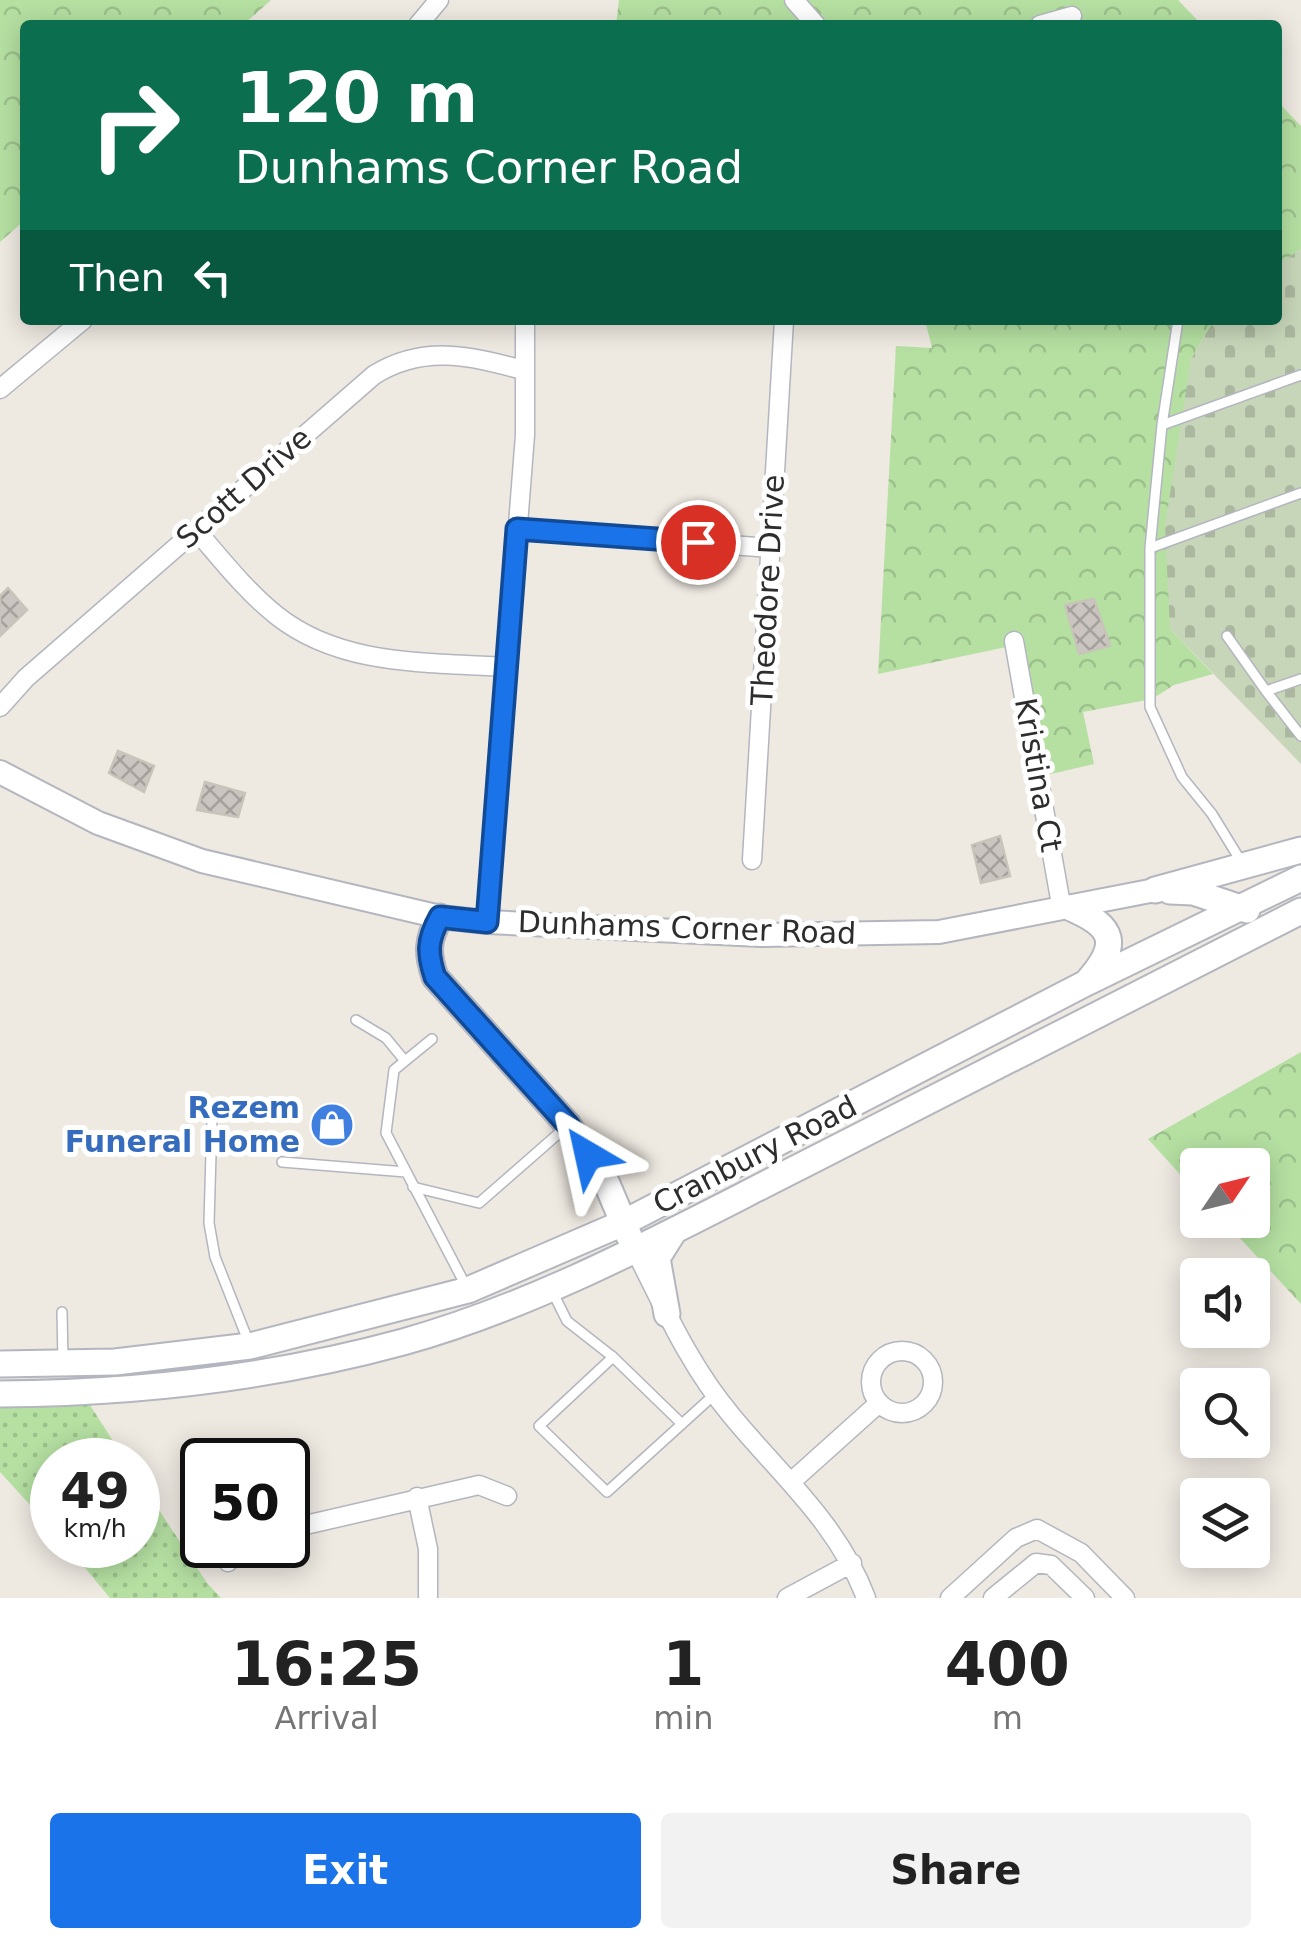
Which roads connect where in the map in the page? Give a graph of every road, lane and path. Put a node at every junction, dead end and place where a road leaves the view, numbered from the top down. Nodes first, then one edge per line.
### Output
1 (439, 0) edge
2 (794, 0) edge
3 (1072, 16) dead end
4 (422, 20) edge
5 (812, 20) edge
6 (1058, 20) edge
7 (78, 325) edge
8 (525, 325) edge
9 (784, 325) edge
10 (1177, 325) edge
11 (523, 370) junction
12 (1301, 375) edge
13 (0, 390) edge
14 (1162, 425) junction
15 (1301, 493) edge
16 (517, 529) junction
17 (196, 530) junction
18 (770, 548) junction
19 (1150, 548) junction
20 (1227, 636) dead end
21 (1014, 640) dead end
22 (507, 667) junction
23 (1301, 679) edge
24 (1266, 691) junction
25 (0, 707) edge
26 (1301, 736) edge
27 (0, 772) edge
28 (1301, 850) edge
29 (752, 860) dead end
30 (1244, 866) junction
31 (1301, 878) edge
32 (1156, 890) junction
33 (1301, 908) edge
34 (1067, 909) junction
35 (1238, 909) junction
36 (440, 917) junction
37 (487, 922) junction
38 (1086, 983) junction
39 (1102, 1013) junction
40 (356, 1020) dead end
41 (432, 1040) dead end
42 (405, 1061) junction
43 (212, 1118) dead end
44 (568, 1125) junction
45 (282, 1162) dead end
46 (406, 1172) junction
47 (414, 1186) junction
48 (623, 1224) junction
49 (678, 1228) junction
50 (635, 1250) junction
51 (550, 1286) junction
52 (468, 1290) junction
53 (62, 1312) dead end
54 (667, 1314) junction
55 (250, 1346) junction
56 (612, 1356) junction
57 (0, 1364) edge
58 (63, 1364) junction
59 (0, 1394) edge
60 (715, 1394) junction
61 (880, 1403) dead end
62 (682, 1424) junction
63 (792, 1482) junction
64 (507, 1496) dead end
65 (417, 1498) junction
66 (310, 1524) edge
67 (1048, 1533) junction
68 (852, 1563) junction
69 (1046, 1564) junction
70 (428, 1598) edge
71 (787, 1598) edge
72 (866, 1598) edge
73 (950, 1598) edge
74 (994, 1598) edge
75 (1085, 1598) edge
76 (1125, 1598) edge

1 - 4 street
2 - 5 street
3 - 6 street
7 - 13 street
8 - 11 street
9 - 18 street, Theodore Drive
10 - 14 lane
11 - 16 street
11 - 17 street, Scott Drive
12 - 14 lane
14 - 19 lane
15 - 19 lane
16 - 18 street
16 - 22 street
17 - 22 street
17 - 25 street, Scott Drive
18 - 29 street, Theodore Drive
19 - 30 lane
20 - 24 lane
21 - 34 street, Kristina Ct
22 - 37 street
23 - 24 lane
24 - 26 lane
27 - 36 street, Dunhams Corner Road
28 - 30 main road
30 - 32 main road
31 - 35 main road, Cranbury Road
32 - 34 street, Dunhams Corner Road
32 - 35 main road
33 - 35 main road
33 - 39 main road, Cranbury Road
34 - 37 street, Dunhams Corner Road
34 - 38 main road
35 - 38 main road, Cranbury Road
36 - 37 street, Dunhams Corner Road
36 - 44 main road
38 - 39 lane
38 - 48 main road, Cranbury Road
39 - 49 main road, Cranbury Road
40 - 42 lane
41 - 42 lane
42 - 46 lane
43 - 55 lane
44 - 47 lane
44 - 48 main road
45 - 46 lane
46 - 47 lane
47 - 52 lane
48 - 50 main road
48 - 52 main road, Cranbury Road
49 - 50 main road, Cranbury Road
49 - 54 main road
50 - 51 main road, Cranbury Road
50 - 54 street
51 - 56 lane
51 - 59 main road, Cranbury Road
52 - 55 main road, Cranbury Road
53 - 58 lane
54 - 60 street
55 - 58 main road, Cranbury Road
56 - 62 lane
56 - 62 lane
57 - 58 main road, Cranbury Road
60 - 62 lane
60 - 63 street
61 - 63 street
63 - 68 street
64 - 65 street
65 - 66 street
65 - 70 street
67 - 69 street
67 - 73 street
67 - 76 street
68 - 71 street
68 - 72 street
69 - 74 street
69 - 75 street

